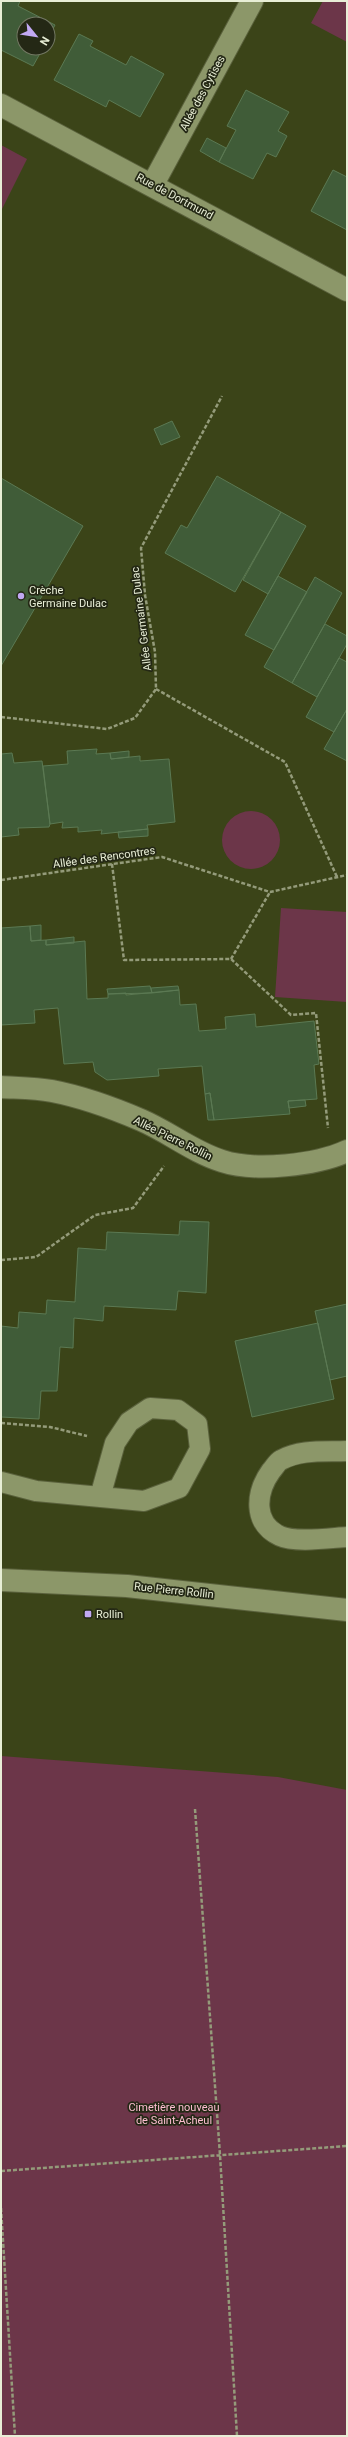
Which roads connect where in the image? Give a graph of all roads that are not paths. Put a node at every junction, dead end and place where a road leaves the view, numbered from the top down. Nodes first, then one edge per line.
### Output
1 (252, 1) edge
2 (1, 105) edge
3 (153, 184) junction
4 (347, 290) edge
5 (1, 1086) edge
6 (339, 1155) edge
7 (347, 1451) edge
8 (1, 1482) edge
9 (100, 1497) junction
10 (347, 1537) edge
11 (1, 1580) edge
12 (347, 1610) edge

1 - 3 street, Allée des Cytises
2 - 3 street, Rue de Dortmund
3 - 4 street, Rue de Dortmund
5 - 6 street, Allée Pierre Rollin
7 - 10 lane
8 - 9 lane
9 - 9 lane
11 - 12 street, Rue Pierre Rollin

